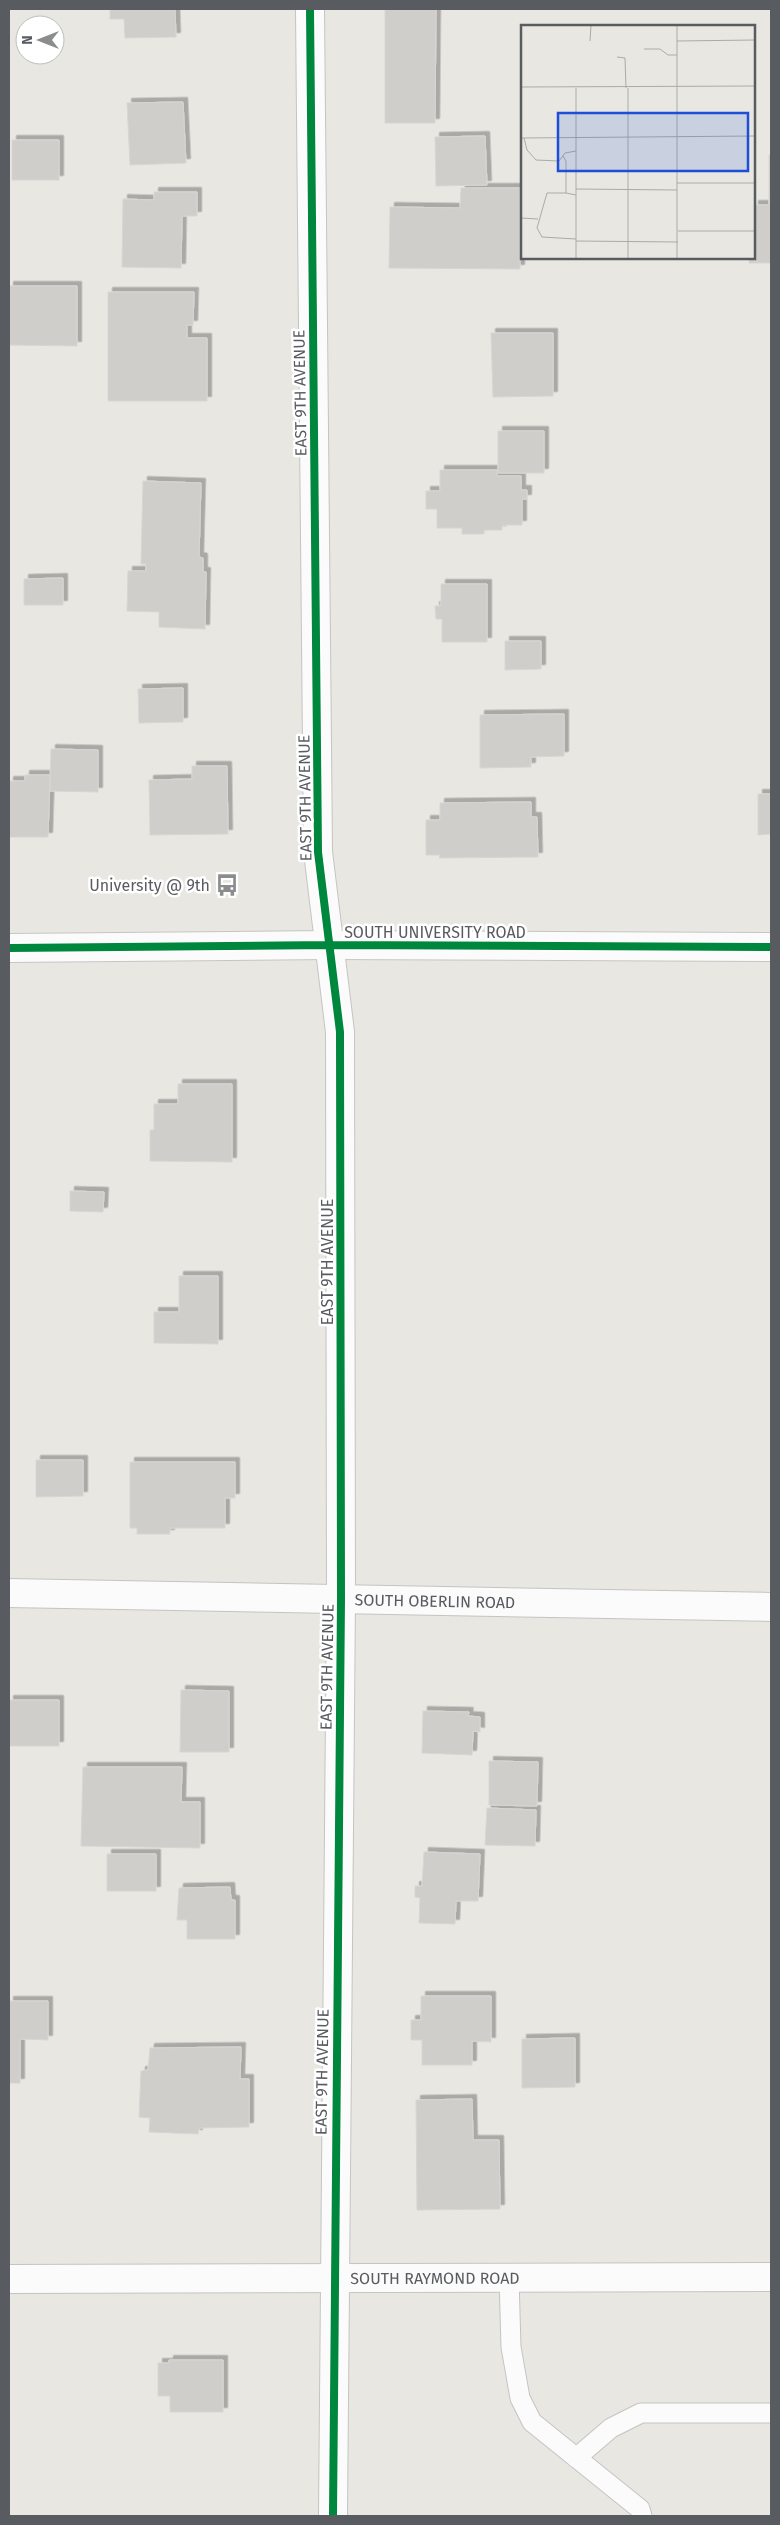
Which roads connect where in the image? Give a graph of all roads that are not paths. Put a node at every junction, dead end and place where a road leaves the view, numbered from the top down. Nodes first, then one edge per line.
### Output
1 (310, 9) edge
2 (329, 945) junction
3 (771, 947) edge
4 (9, 948) edge
5 (9, 1593) edge
6 (341, 1599) junction
7 (771, 1607) edge
8 (771, 2277) edge
9 (509, 2278) junction
10 (9, 2279) edge
11 (334, 2279) junction
12 (771, 2413) edge
13 (576, 2458) junction
14 (333, 2516) edge
15 (642, 2516) edge

1 - 2 street, EAST 9TH AVENUE
2 - 3 street, SOUTH UNIVERSITY ROAD
2 - 4 street, SOUTH UNIVERSITY ROAD
2 - 6 street, EAST 9TH AVENUE
5 - 6 street, SOUTH OBERLIN ROAD
6 - 7 street, SOUTH OBERLIN ROAD
6 - 11 street, EAST 9TH AVENUE
8 - 9 street, SOUTH RAYMOND ROAD
9 - 11 street, SOUTH RAYMOND ROAD
9 - 13 lane
10 - 11 street, SOUTH RAYMOND ROAD
11 - 14 street, EAST 9TH AVENUE
12 - 13 lane
13 - 15 lane

